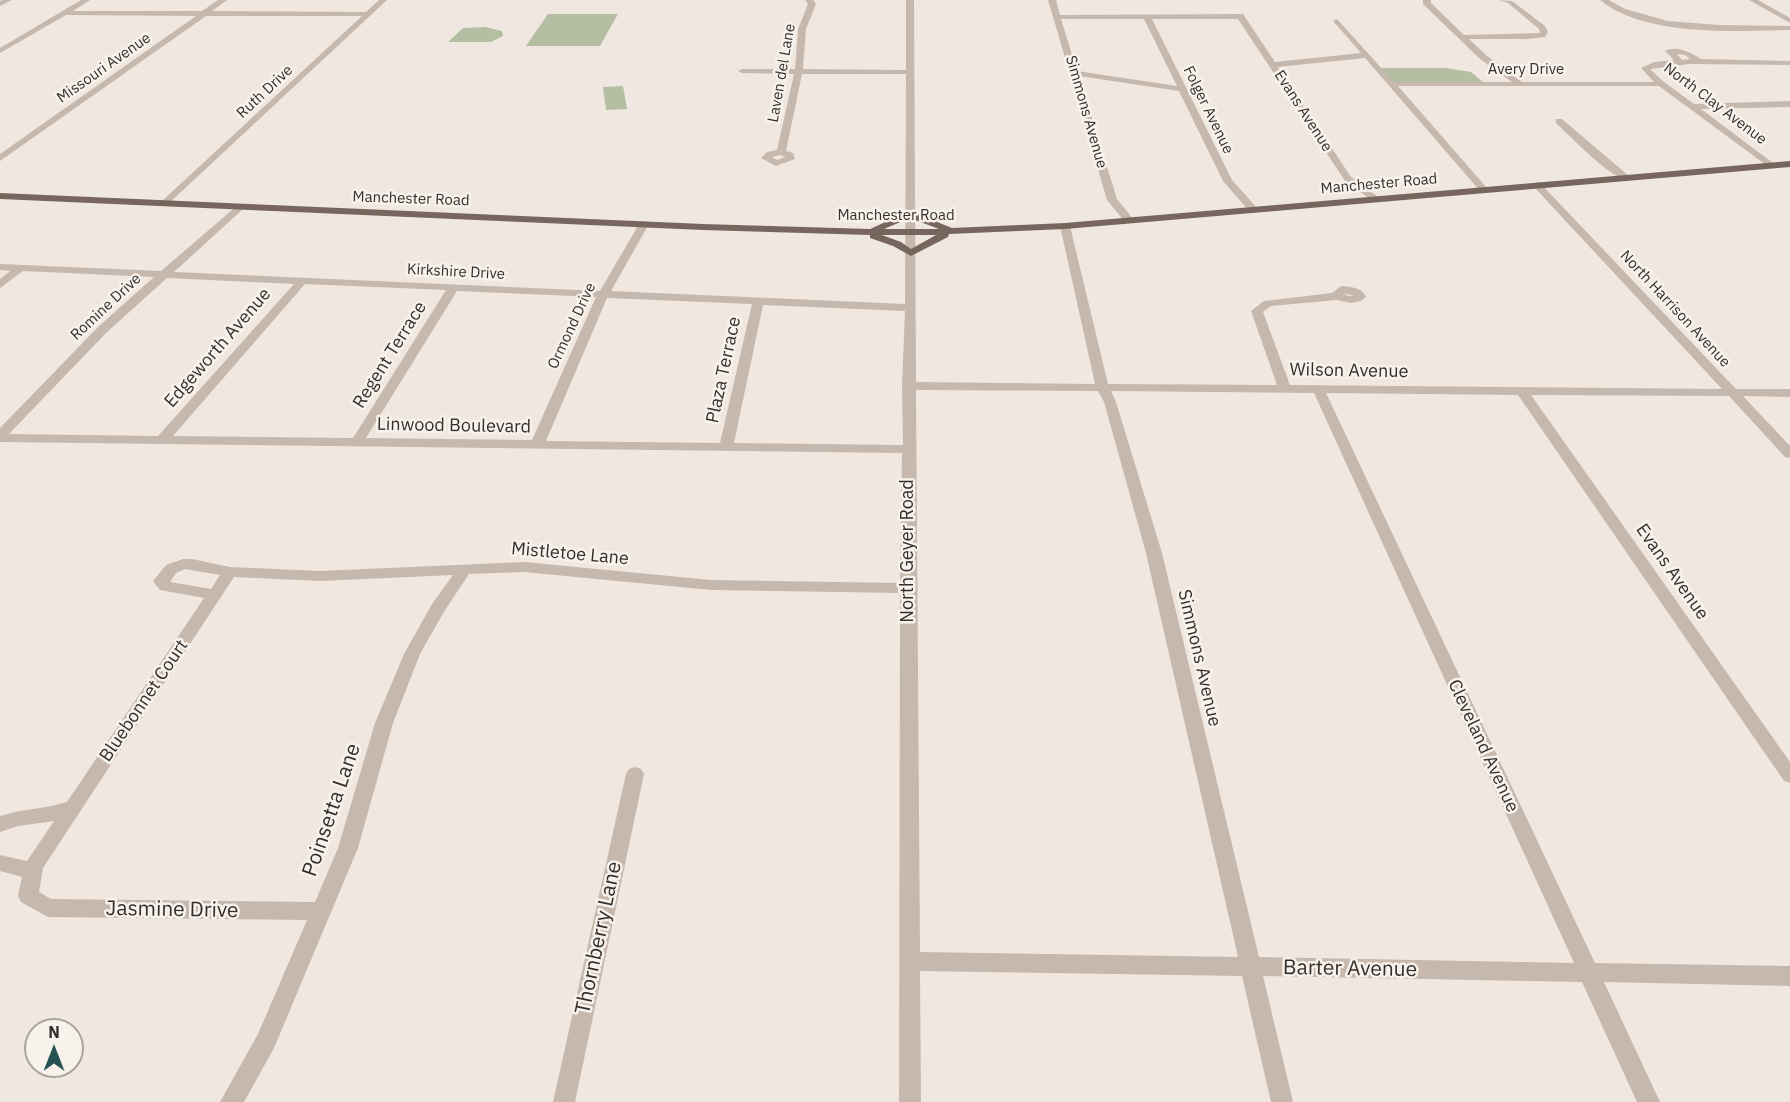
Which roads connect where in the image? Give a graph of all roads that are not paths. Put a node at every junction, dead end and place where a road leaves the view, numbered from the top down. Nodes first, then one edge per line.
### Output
1 (8, 0) edge
2 (86, 0) edge
3 (223, 0) edge
4 (383, 0) edge
5 (809, 0) edge
6 (910, 0) edge
7 (1052, 0) edge
8 (1427, 0) edge
9 (1503, 0) edge
10 (1604, 0) edge
11 (1753, 0) edge
12 (0, 4) edge
13 (206, 12) junction
14 (64, 14) junction
15 (368, 14) junction
16 (1057, 17) junction
17 (1148, 17) junction
18 (1337, 21) dead end
19 (1790, 21) edge
20 (1790, 28) edge
21 (1462, 37) junction
22 (0, 51) edge
23 (1366, 55) junction
24 (1680, 62) junction
25 (1700, 63) junction
26 (1790, 63) edge
27 (1273, 65) junction
28 (742, 71) dead end
29 (799, 71) junction
30 (911, 72) junction
31 (1075, 74) junction
32 (1518, 83) junction
33 (1390, 84) junction
34 (1661, 84) junction
35 (1182, 89) junction
36 (1790, 104) edge
37 (1693, 107) junction
38 (1559, 121) dead end
39 (781, 152) dead end
40 (0, 158) edge
41 (1789, 164) edge
42 (1770, 165) junction
43 (1626, 178) junction
44 (1537, 185) junction
45 (1484, 190) junction
46 (0, 196) edge
47 (1374, 199) junction
48 (166, 203) junction
49 (239, 207) junction
50 (1253, 209) junction
51 (910, 214) junction
52 (1128, 220) junction
53 (644, 224) junction
54 (1065, 226) junction
55 (955, 231) junction
56 (863, 232) junction
57 (911, 232) junction
58 (911, 253) junction
59 (0, 267) edge
60 (20, 268) junction
61 (164, 274) junction
62 (302, 281) junction
63 (0, 285) edge
64 (454, 287) junction
65 (605, 294) junction
66 (1338, 296) dead end
67 (758, 302) junction
68 (910, 308) junction
69 (908, 386) junction
70 (1102, 387) junction
71 (1285, 389) junction
72 (1318, 389) junction
73 (1522, 391) junction
74 (1732, 392) junction
75 (1790, 393) edge
76 (0, 437) edge
77 (162, 440) junction
78 (357, 442) junction
79 (537, 445) junction
80 (726, 447) junction
81 (908, 449) junction
82 (1790, 454) edge
83 (465, 568) junction
84 (230, 572) junction
85 (908, 588) junction
86 (215, 595) junction
87 (635, 774) dead end
88 (1790, 776) edge
89 (74, 807) junction
90 (0, 824) edge
91 (0, 863) edge
92 (33, 871) junction
93 (28, 896) joint
94 (320, 911) junction
95 (911, 961) junction
96 (1251, 967) junction
97 (1587, 972) junction
98 (1790, 976) edge
99 (231, 1102) edge
100 (564, 1102) edge
101 (910, 1102) edge
102 (1282, 1102) edge
103 (1649, 1102) edge

1 - 12 street
2 - 14 street
3 - 13 street, Missouri Avenue
4 - 15 street, Ruth Drive
5 - 29 street, Laven del Lane
6 - 30 street, North Geyer Road
7 - 16 street, Simmons Avenue
8 - 21 street
9 - 21 street
10 - 20 street
11 - 19 street
13 - 14 street
13 - 15 street
13 - 40 street, Missouri Avenue
14 - 22 street
15 - 48 street, Ruth Drive
16 - 17 street
16 - 31 street, Simmons Avenue
17 - 27 street, Evans Avenue
17 - 35 street, Folger Avenue
18 - 23 street
21 - 32 street
23 - 27 street
23 - 33 street
24 - 25 street
24 - 25 street
24 - 34 street, North Clay Avenue
25 - 26 street
27 - 47 street, Evans Avenue
28 - 29 street
29 - 30 street
29 - 39 street, Laven del Lane
30 - 51 street, North Geyer Road
31 - 35 street
31 - 52 street, Simmons Avenue
32 - 33 street, Avery Drive
32 - 34 street, Avery Drive
33 - 45 street
34 - 37 street, North Clay Avenue
35 - 50 street, Folger Avenue
36 - 37 street
37 - 42 street, North Clay Avenue
38 - 43 street
41 - 42 main road, Manchester Road
42 - 43 main road, Manchester Road
43 - 44 main road, Manchester Road
44 - 45 main road, Manchester Road
44 - 74 street, North Harrison Avenue
45 - 47 main road, Manchester Road
46 - 48 main road, Manchester Road
47 - 50 main road, Manchester Road
48 - 49 main road, Manchester Road
49 - 53 main road, Manchester Road
49 - 61 street, Romine Drive
50 - 52 main road, Manchester Road
51 - 55 main road
51 - 56 main road
51 - 57 street, North Geyer Road
52 - 54 main road, Manchester Road
53 - 56 main road, Manchester Road
53 - 65 street, Ormond Drive
54 - 55 main road, Manchester Road
54 - 70 street, Simmons Avenue
55 - 57 main road, Manchester Road
55 - 58 main road
56 - 57 main road, Manchester Road
56 - 58 main road
57 - 58 street, North Geyer Road
58 - 68 street, North Geyer Road
59 - 60 street, Kirkshire Drive
60 - 61 street, Kirkshire Drive
60 - 63 street
61 - 62 street, Kirkshire Drive
61 - 76 street, Romine Drive
62 - 64 street, Kirkshire Drive
62 - 77 street, Edgeworth Avenue
64 - 65 street, Kirkshire Drive
64 - 78 street, Regent Terrace
65 - 67 street, Kirkshire Drive
65 - 79 street, Ormond Drive
66 - 71 street
67 - 68 street, Kirkshire Drive
67 - 80 street, Plaza Terrace
68 - 69 street, North Geyer Road
69 - 70 street, Wilson Avenue
69 - 81 street, North Geyer Road
70 - 71 street, Wilson Avenue
70 - 96 street, Simmons Avenue
71 - 72 street, Wilson Avenue
72 - 73 street, Wilson Avenue
72 - 97 street, Cleveland Avenue
73 - 74 street, Wilson Avenue
73 - 88 street, Evans Avenue
74 - 75 street, Wilson Avenue
74 - 82 street, North Harrison Avenue
76 - 77 street, Linwood Boulevard
77 - 78 street, Linwood Boulevard
78 - 79 street, Linwood Boulevard
79 - 80 street, Linwood Boulevard
80 - 81 street, Linwood Boulevard
81 - 85 street, North Geyer Road
83 - 84 street, Mistletoe Lane
83 - 85 street, Mistletoe Lane
83 - 94 street, Poinsetta Lane
84 - 86 street, Bluebonnet Court
84 - 86 street
85 - 95 street, North Geyer Road
86 - 89 street, Bluebonnet Court
87 - 100 street, Thornberry Lane
89 - 90 street
89 - 92 street, Bluebonnet Court
91 - 92 street
92 - 93 street, Bluebonnet Court
93 - 94 street, Jasmine Drive
94 - 99 street, Poinsetta Lane
95 - 96 street, Barter Avenue
95 - 101 street, North Geyer Road
96 - 97 street, Barter Avenue
96 - 102 street, Simmons Avenue
97 - 98 street, Barter Avenue
97 - 103 street, Cleveland Avenue

